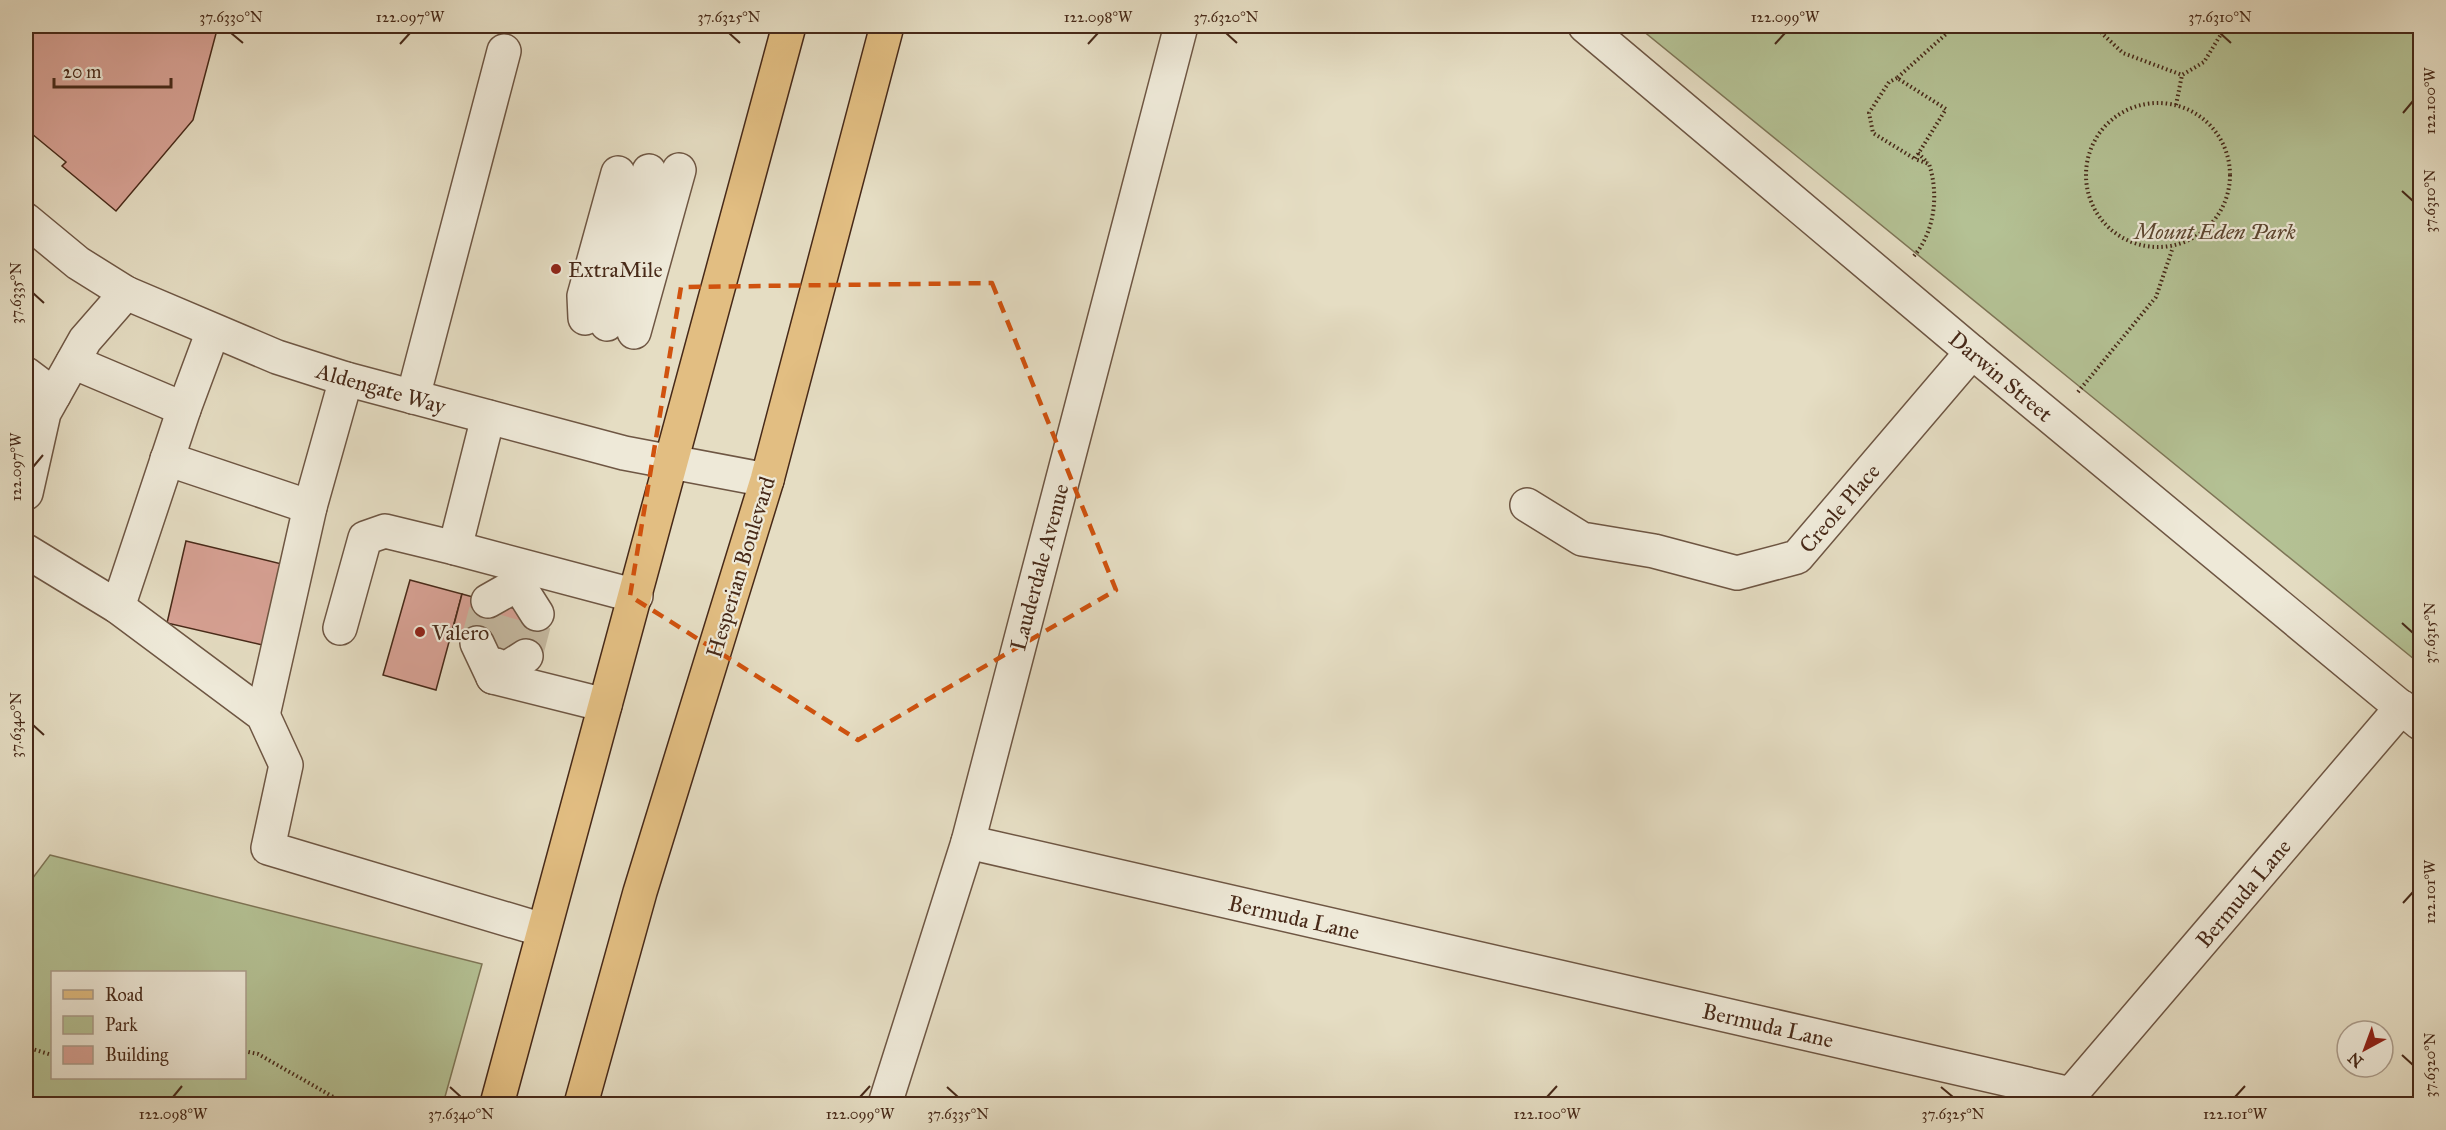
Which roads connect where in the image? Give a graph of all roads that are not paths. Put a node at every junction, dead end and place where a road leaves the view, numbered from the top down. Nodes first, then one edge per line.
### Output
1 (789, 26) edge
2 (887, 26) edge
3 (1181, 26) edge
4 (1584, 26) edge
5 (504, 51) dead end
6 (648, 171) dead end
7 (26, 220) edge
8 (126, 293) junction
9 (609, 324) dead end
10 (213, 331) junction
11 (1972, 352) junction
12 (73, 362) junction
13 (26, 374) edge
14 (346, 379) junction
15 (54, 396) junction
16 (413, 398) junction
17 (184, 409) junction
18 (489, 417) junction
19 (167, 459) junction
20 (672, 462) junction
21 (767, 480) junction
22 (26, 493) edge
23 (1527, 505) dead end
24 (310, 507) junction
25 (455, 548) junction
26 (26, 551) edge
27 (636, 596) junction
28 (118, 607) junction
29 (340, 628) dead end
30 (499, 656) dead end
31 (605, 705) junction
32 (263, 715) junction
33 (2411, 715) edge
34 (968, 842) junction
35 (543, 930) junction
36 (497, 1104) edge
37 (581, 1104) edge
38 (885, 1104) edge

1 - 20 main road
2 - 21 main road, Hesperian Boulevard
3 - 34 street, Lauderdale Avenue
4 - 11 street, Darwin Street
5 - 16 street
6 - 9 street
7 - 8 street, Aldengate Way
8 - 10 street, Aldengate Way
8 - 12 street
10 - 14 street, Aldengate Way
10 - 17 street
11 - 23 street, Creole Place
11 - 33 street, Darwin Street
12 - 15 street
12 - 17 street
13 - 15 street
14 - 16 street, Aldengate Way
14 - 24 street
15 - 22 street
16 - 18 street, Aldengate Way
17 - 19 street
18 - 20 street, Aldengate Way
18 - 25 street
19 - 24 street
19 - 28 street
20 - 21 street, Aldengate Way
20 - 27 main road
21 - 37 main road, Hesperian Boulevard
24 - 32 street
25 - 27 street
25 - 29 street
26 - 28 street
27 - 31 main road
28 - 32 street
30 - 31 street
31 - 35 main road
32 - 35 street
33 - 34 street, Bermuda Lane
34 - 38 street, Lauderdale Avenue
35 - 36 main road

